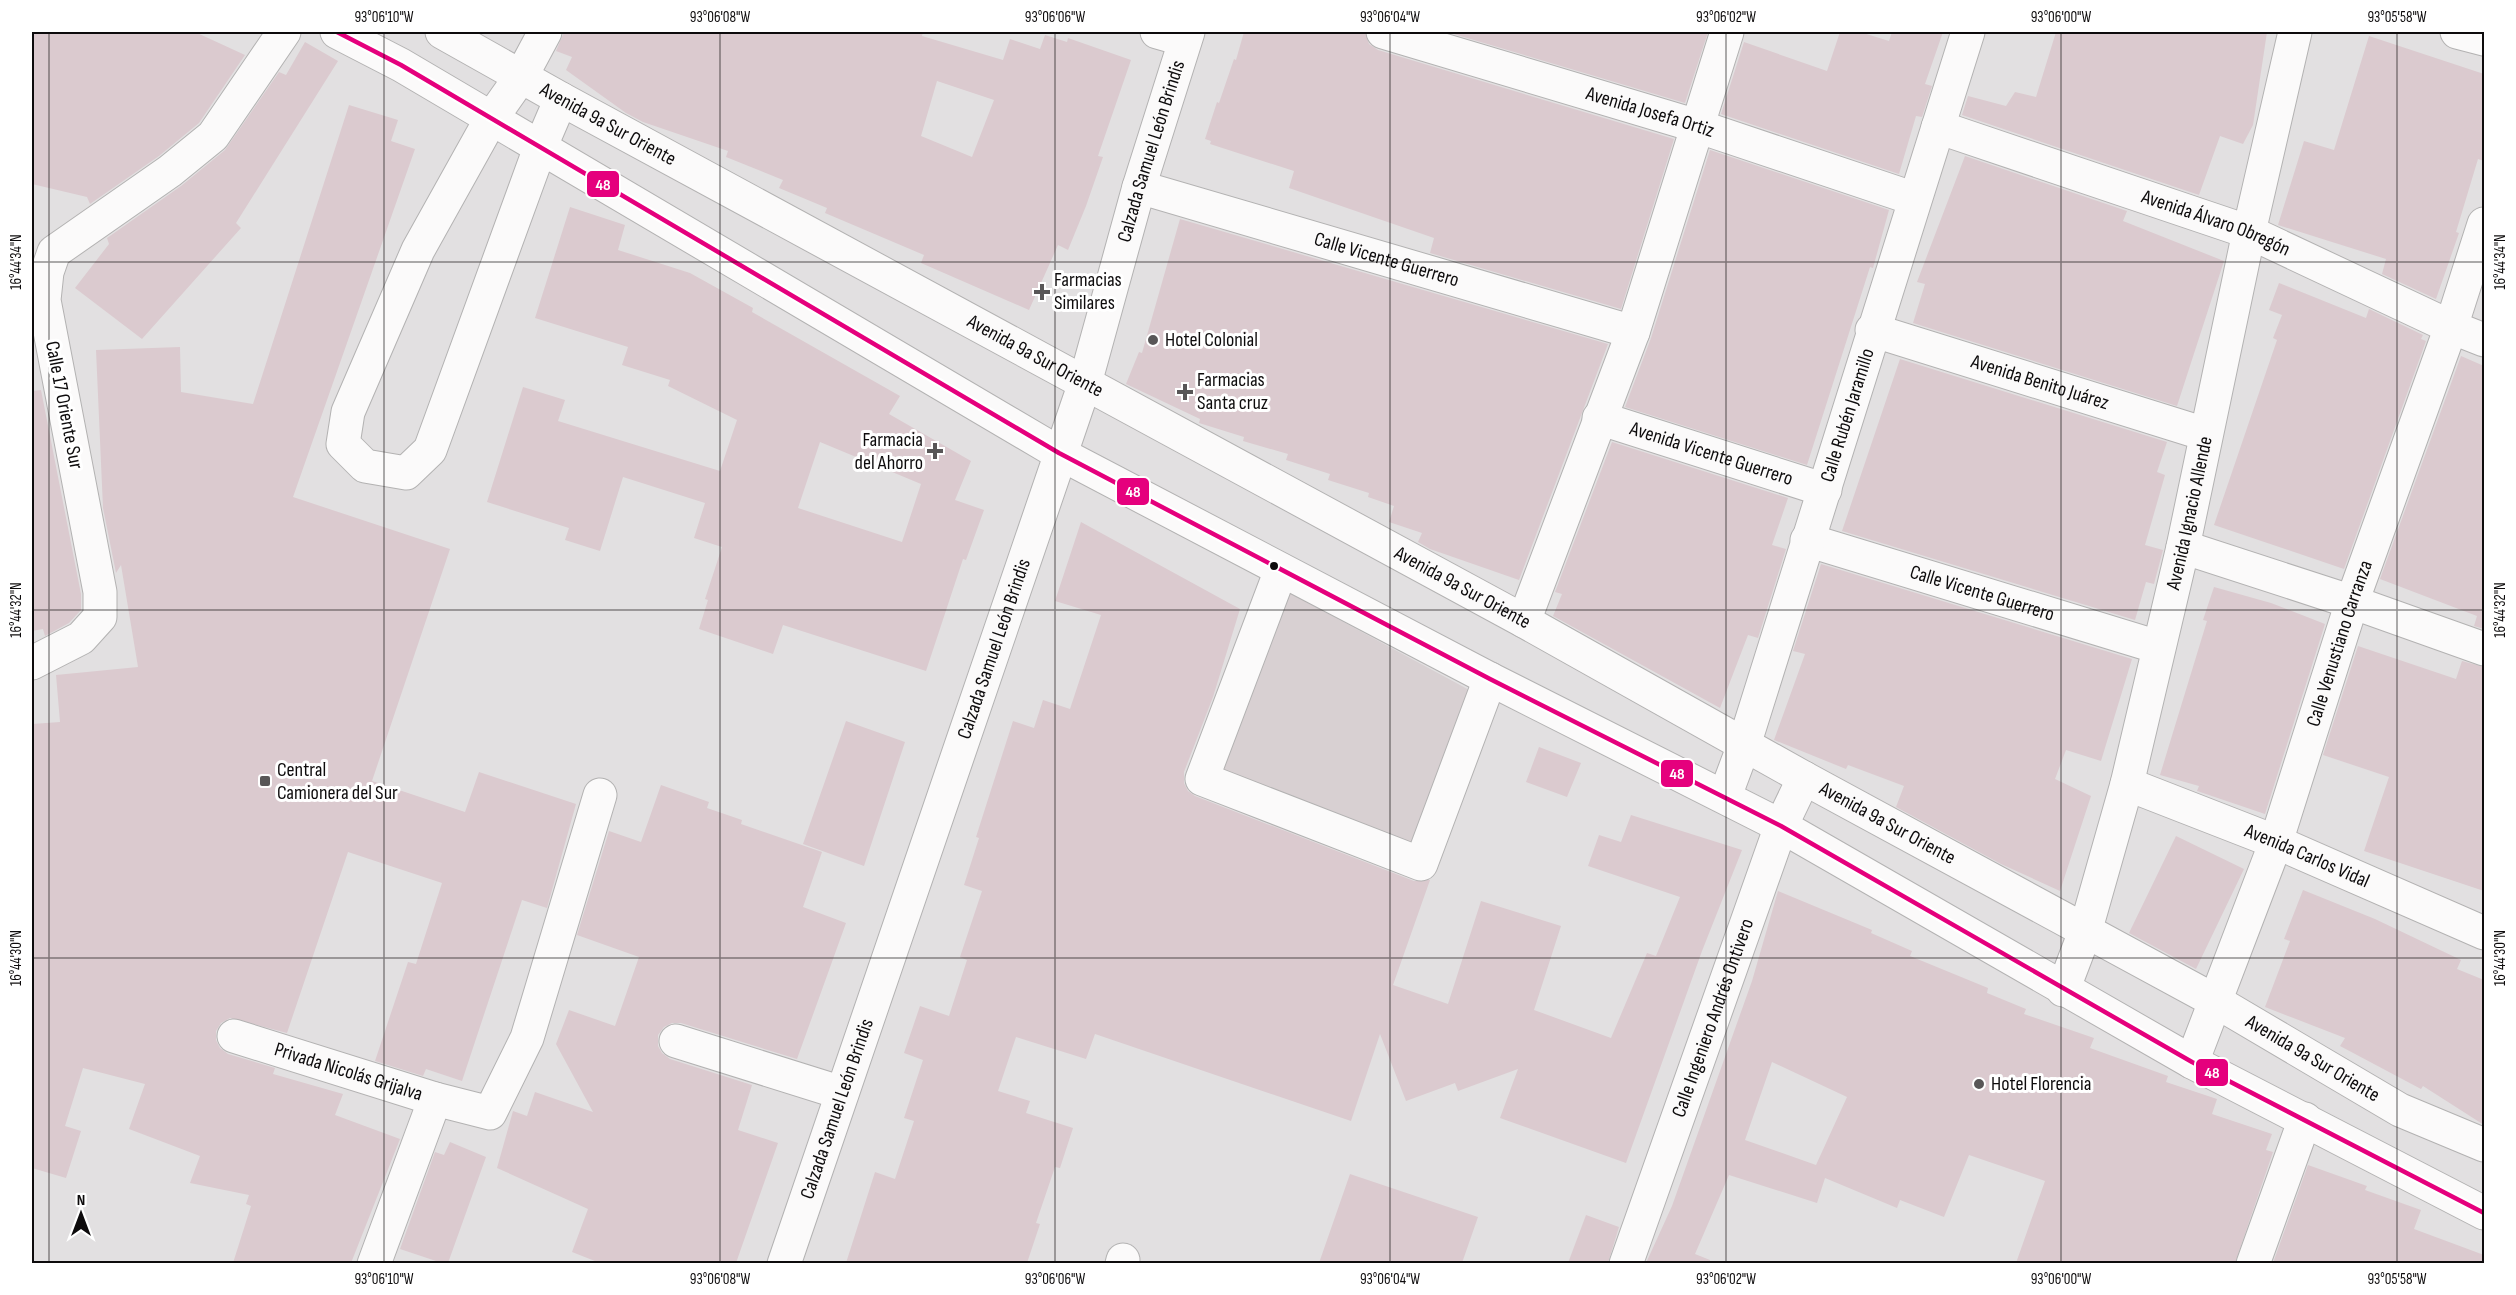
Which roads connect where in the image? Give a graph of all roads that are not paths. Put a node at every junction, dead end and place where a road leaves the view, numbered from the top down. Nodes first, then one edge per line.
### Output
1 (284, 32) edge
2 (337, 32) edge
3 (442, 32) edge
4 (545, 32) edge
5 (1383, 32) edge
6 (1727, 32) edge
7 (1968, 32) edge
8 (2295, 32) edge
9 (2457, 32) edge
10 (1177, 34) edge
11 (2484, 39) edge
12 (522, 75) junction
13 (561, 99) junction
14 (491, 119) junction
15 (1697, 126) junction
16 (1938, 127) junction
17 (540, 148) junction
18 (1139, 187) junction
19 (1915, 199) junction
20 (2484, 224) edge
21 (2249, 232) junction
22 (2451, 327) junction
23 (1872, 330) junction
24 (1633, 332) junction
25 (2484, 340) edge
26 (1085, 383) junction
27 (1599, 418) junction
28 (2205, 434) junction
29 (1059, 453) junction
30 (1825, 490) junction
31 (1807, 540) junction
32 (2183, 547) junction
33 (1281, 570) junction
34 (2352, 602) junction
35 (1524, 621) junction
36 (2158, 647) junction
37 (2484, 649) edge
38 (32, 663) edge
39 (1490, 680) junction
40 (1744, 745) junction
41 (1804, 778) junction
42 (2127, 784) junction
43 (600, 795) dead end
44 (1725, 796) junction
45 (1781, 825) junction
46 (2276, 842) junction
47 (2085, 932) junction
48 (2484, 933) edge
49 (2063, 990) junction
50 (2217, 1002) junction
51 (234, 1036) dead end
52 (676, 1041) dead end
53 (2192, 1062) junction
54 (842, 1093) junction
55 (435, 1099) junction
56 (2305, 1119) junction
57 (2484, 1145) edge
58 (2484, 1213) edge
59 (1627, 1262) edge
60 (374, 1263) edge
61 (784, 1263) edge
62 (2253, 1263) edge

1 - 38 street, Calle 17 Oriente Sur
2 - 14 street
3 - 12 street, Avenida 9a Sur Oriente
4 - 12 street
5 - 15 street, Avenida Josefa Ortiz
6 - 15 street
7 - 16 street, Calle Rubén Jaramillo
8 - 21 street, Avenida Ignacio Allende
9 - 11 street
10 - 18 street, Calzada Samuel León Brindis
12 - 13 street, Avenida 9a Sur Oriente
12 - 14 street
13 - 17 street
13 - 26 street, Avenida 9a Sur Oriente
14 - 17 street
14 - 17 street
15 - 19 street, Avenida Josefa Ortiz
15 - 24 street
16 - 19 street, Calle Rubén Jaramillo
16 - 21 street, Avenida Álvaro Obregón
17 - 29 street
18 - 24 street, Calle Vicente Guerrero
18 - 26 street, Calzada Samuel León Brindis
19 - 23 street, Calle Rubén Jaramillo
20 - 22 street, Calle Venustiano Carranza
21 - 22 street, Avenida Álvaro Obregón
21 - 28 street, Avenida Ignacio Allende
22 - 25 street, Avenida Álvaro Obregón
22 - 34 street, Calle Venustiano Carranza
23 - 28 street, Avenida Benito Juárez
23 - 30 street, Calle Rubén Jaramillo
24 - 27 street
26 - 29 street, Calzada Samuel León Brindis
26 - 35 street, Avenida 9a Sur Oriente
27 - 30 street, Avenida Vicente Guerrero
27 - 35 street
28 - 32 street, Avenida Ignacio Allende
29 - 33 street
29 - 54 street, Calzada Samuel León Brindis
30 - 31 street, Calle Rubén Jaramillo
31 - 36 street, Calle Vicente Guerrero
31 - 40 street, Calle Rubén Jaramillo
32 - 34 street
32 - 36 street, Avenida Ignacio Allende
33 - 39 street
33 - 39 street
34 - 37 street
34 - 46 street, Calle Venustiano Carranza
35 - 40 street, Avenida 9a Sur Oriente
36 - 42 street, Avenida Ignacio Allende
39 - 44 street
40 - 41 street, Avenida 9a Sur Oriente
40 - 44 street, Calle Rubén Jaramillo
41 - 45 street, Calle Ingeniero Andrés Ontivero
41 - 47 street, Avenida 9a Sur Oriente
42 - 46 street, Avenida Carlos Vidal
42 - 47 street, Avenida Ignacio Allende
43 - 55 street
44 - 45 street
45 - 49 street
45 - 59 street, Calle Ingeniero Andrés Ontivero
46 - 48 street, Avenida Carlos Vidal
46 - 50 street, Calle Venustiano Carranza
47 - 49 street, Avenida Ignacio Allende
47 - 50 street, Avenida 9a Sur Oriente
49 - 53 street
50 - 53 street, Calle Venustiano Carranza
50 - 57 street, Avenida 9a Sur Oriente
51 - 55 street, Privada Nicolás Grijalva
52 - 54 street
53 - 56 street
54 - 61 street, Calzada Samuel León Brindis
55 - 60 street, Privada Nicolás Grijalva
56 - 58 street
56 - 62 street

